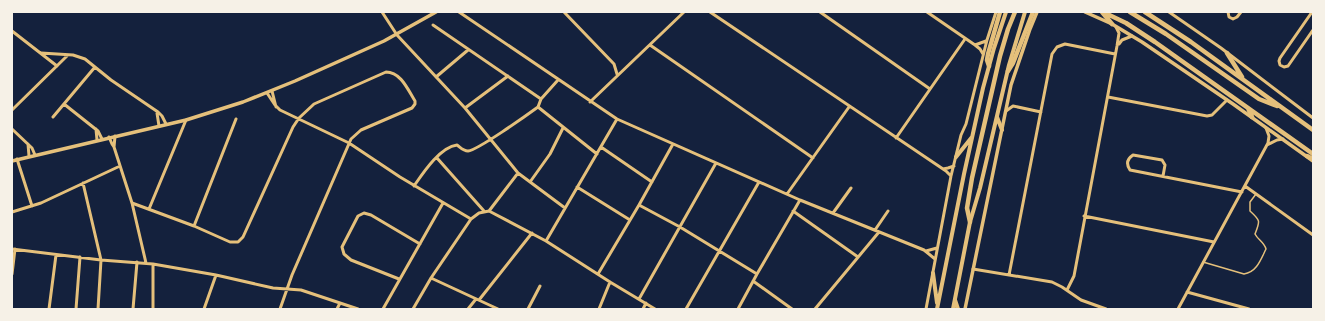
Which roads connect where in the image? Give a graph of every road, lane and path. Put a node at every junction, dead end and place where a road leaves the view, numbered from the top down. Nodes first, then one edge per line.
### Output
1 (382, 12) edge
2 (436, 12) edge
3 (459, 12) edge
4 (463, 12) edge
5 (564, 12) edge
6 (684, 12) edge
7 (710, 12) edge
8 (820, 12) edge
9 (927, 12) edge
10 (996, 12) edge
11 (1000, 12) edge
12 (1006, 12) edge
13 (1015, 12) edge
14 (1025, 12) edge
15 (1033, 12) edge
16 (1037, 12) edge
17 (1084, 12) edge
18 (1102, 12) edge
19 (1130, 12) edge
20 (1145, 12) edge
21 (1169, 12) edge
22 (1228, 12) edge
23 (1241, 12) edge
24 (1312, 12) edge
25 (468, 18) junction
26 (433, 25) dead end
27 (1114, 25) junction
28 (1313, 30) edge
29 (12, 31) edge
30 (397, 35) junction
31 (1132, 35) junction
32 (965, 39) junction
33 (987, 40) junction
34 (975, 44) junction
35 (650, 45) junction
36 (1118, 46) junction
37 (468, 50) junction
38 (41, 53) junction
39 (1227, 53) junction
40 (983, 54) junction
41 (1115, 54) junction
42 (68, 55) junction
43 (614, 64) junction
44 (56, 66) junction
45 (989, 66) junction
46 (95, 67) junction
47 (626, 67) junction
48 (1008, 71) junction
49 (618, 74) junction
50 (508, 76) junction
51 (436, 77) junction
52 (558, 80) junction
53 (1244, 80) junction
54 (930, 89) junction
55 (272, 91) junction
56 (267, 93) junction
57 (1108, 96) junction
58 (541, 99) junction
59 (1227, 100) junction
60 (590, 102) junction
61 (64, 104) junction
62 (276, 106) junction
63 (1248, 106) junction
64 (538, 107) junction
65 (849, 107) junction
66 (1281, 107) junction
67 (465, 108) junction
68 (12, 110) edge
69 (156, 111) junction
70 (1006, 111) junction
71 (1041, 112) junction
72 (53, 117) dead end
73 (997, 117) junction
74 (1252, 117) junction
75 (299, 118) junction
76 (1313, 118) edge
77 (236, 119) dead end
78 (617, 119) junction
79 (186, 120) junction
80 (166, 124) junction
81 (159, 126) junction
82 (12, 128) edge
83 (564, 128) junction
84 (1266, 128) junction
85 (96, 129) junction
86 (1002, 130) junction
87 (1313, 130) edge
88 (115, 136) junction
89 (973, 137) junction
90 (109, 138) junction
91 (896, 138) junction
92 (102, 139) junction
93 (491, 139) junction
94 (1283, 139) junction
95 (97, 140) junction
96 (349, 143) junction
97 (28, 144) junction
98 (673, 144) junction
99 (1267, 145) junction
100 (114, 147) junction
101 (601, 147) junction
102 (597, 154) junction
103 (1313, 154) edge
104 (35, 155) junction
105 (29, 156) junction
106 (1307, 156) joint
107 (956, 157) junction
108 (437, 158) junction
109 (813, 158) junction
110 (17, 159) junction
111 (1313, 160) edge
112 (12, 161) edge
113 (716, 163) junction
114 (120, 166) junction
115 (954, 166) junction
116 (942, 169) junction
117 (518, 173) junction
118 (951, 176) junction
119 (1163, 176) junction
120 (530, 182) junction
121 (652, 182) junction
122 (759, 182) junction
123 (83, 183) junction
124 (414, 186) junction
125 (1245, 186) junction
126 (577, 187) junction
127 (851, 188) dead end
128 (1242, 192) junction
129 (787, 194) junction
130 (1256, 194) junction
131 (800, 200) junction
132 (132, 203) junction
133 (443, 203) junction
134 (640, 205) junction
135 (32, 206) junction
136 (565, 208) junction
137 (149, 209) junction
138 (484, 211) junction
139 (489, 211) junction
140 (794, 211) junction
141 (888, 211) dead end
142 (12, 212) edge
143 (833, 213) junction
144 (1084, 216) junction
145 (471, 219) junction
146 (630, 220) junction
147 (970, 222) junction
148 (194, 226) junction
149 (680, 227) junction
150 (875, 230) junction
151 (879, 232) junction
152 (532, 233) junction
153 (1313, 236) edge
154 (546, 241) junction
155 (1214, 242) junction
156 (420, 244) junction
157 (937, 248) junction
158 (13, 249) edge
159 (924, 250) junction
160 (719, 251) junction
161 (56, 255) junction
162 (858, 257) junction
163 (80, 258) junction
164 (935, 259) junction
165 (101, 260) junction
166 (137, 262) junction
167 (1203, 262) junction
168 (146, 263) junction
169 (153, 264) junction
170 (973, 269) junction
171 (933, 273) junction
172 (12, 274) edge
173 (598, 274) junction
174 (757, 274) junction
175 (216, 275) junction
176 (1009, 275) junction
177 (431, 278) junction
178 (400, 279) junction
179 (753, 281) junction
180 (610, 282) junction
181 (540, 286) dead end
182 (287, 288) junction
183 (1067, 290) junction
184 (1187, 292) junction
185 (955, 298) junction
186 (477, 299) junction
187 (639, 299) junction
188 (340, 303) junction
189 (646, 303) junction
190 (413, 308) edge
191 (938, 308) edge
192 (49, 309) edge
193 (76, 309) edge
194 (98, 309) edge
195 (132, 309) edge
196 (153, 309) edge
197 (204, 309) edge
198 (280, 309) edge
199 (337, 309) edge
200 (358, 309) edge
201 (383, 309) edge
202 (418, 309) edge
203 (468, 309) edge
204 (498, 309) edge
205 (528, 309) edge
206 (599, 309) edge
207 (644, 309) edge
208 (655, 309) edge
209 (686, 309) edge
210 (738, 309) edge
211 (792, 309) edge
212 (815, 309) edge
213 (926, 309) edge
214 (953, 309) edge
215 (958, 309) edge
216 (965, 309) edge
217 (1106, 309) edge
218 (1178, 309) edge
219 (1249, 309) edge

1 - 30 street
2 - 30 street
3 - 25 street
4 - 25 street
5 - 43 street
6 - 35 street
7 - 65 street
8 - 54 street
9 - 32 street
10 - 33 street
11 - 45 main road
12 - 45 main road
13 - 147 main road
14 - 48 main road
15 - 48 main road
16 - 70 street
17 - 27 street
18 - 27 main road
18 - 63 main road
19 - 66 main road
20 - 53 main road
21 - 39 street
22 - 23 street
24 - 28 street
25 - 52 street
26 - 37 street
27 - 31 street
27 - 36 street
29 - 38 street
30 - 51 street
30 - 55 street
31 - 36 street
31 - 59 street
32 - 34 street
32 - 54 street
33 - 34 street
33 - 40 street
34 - 40 street
35 - 47 street
35 - 109 street
36 - 41 street
37 - 50 street
37 - 51 street
38 - 42 street
38 - 44 street
39 - 53 main road
39 - 76 street
40 - 107 street
41 - 57 street
41 - 71 street
42 - 44 street
42 - 46 street
43 - 47 street
43 - 49 street
44 - 68 street
45 - 89 main road
46 - 61 street
46 - 69 street
47 - 49 street
48 - 73 main road
49 - 60 street
50 - 58 street
50 - 67 street
51 - 67 street
52 - 58 street
52 - 60 street
53 - 66 main road
54 - 91 street
55 - 56 street
55 - 62 street
56 - 62 street
56 - 79 street
57 - 59 street
57 - 144 street
58 - 64 street
59 - 74 street
60 - 78 street
61 - 72 street
61 - 85 street
62 - 75 street
63 - 74 main road
63 - 103 main road
64 - 83 street
64 - 93 street
65 - 91 street
65 - 109 street
66 - 87 main road
67 - 93 street
69 - 80 street
69 - 81 street
70 - 71 street
70 - 86 street
71 - 176 street
73 - 86 main road
73 - 147 main road
74 - 84 street
75 - 96 street
75 - 96 street
75 - 148 street
77 - 148 street
78 - 98 street
78 - 101 street
79 - 80 street
79 - 137 street
80 - 81 street
81 - 88 street
82 - 97 street
83 - 102 street
83 - 120 street
84 - 94 street
84 - 99 street
85 - 92 street
85 - 95 street
86 - 170 street
88 - 90 street
88 - 100 street
89 - 107 main road
89 - 191 main road
90 - 92 street
90 - 100 street
91 - 116 street
92 - 95 street
93 - 108 street
93 - 117 street
94 - 99 street
94 - 106 street
95 - 104 street
96 - 124 street
96 - 182 street
97 - 104 street
97 - 105 street
98 - 113 street
98 - 121 street
99 - 125 street
100 - 114 street
101 - 102 street
101 - 121 street
102 - 126 street
104 - 105 street
105 - 110 street
106 - 111 main road
107 - 115 street
108 - 124 street
108 - 138 street
109 - 129 street
110 - 112 street
110 - 135 street
113 - 122 street
113 - 149 street
114 - 123 street
114 - 132 street
115 - 116 street
115 - 118 street
116 - 118 street
117 - 120 street
117 - 139 street
118 - 157 street
119 - 119 street
119 - 128 street
120 - 136 street
121 - 134 street
122 - 129 street
122 - 160 street
123 - 135 street
123 - 165 street
124 - 133 street
125 - 128 street
125 - 130 street
126 - 136 street
126 - 146 street
127 - 143 street
128 - 155 street
129 - 131 street
130 - 153 street
130 - 167 lane
131 - 140 street
131 - 143 street
132 - 137 street
132 - 168 street
133 - 145 street
133 - 156 street
134 - 146 street
134 - 149 street
135 - 142 street
136 - 154 street
137 - 148 street
138 - 139 street
138 - 145 street
139 - 152 street
140 - 162 street
140 - 174 street
141 - 150 street
143 - 150 street
144 - 155 street
144 - 183 street
145 - 177 street
146 - 173 street
147 - 185 main road
149 - 160 street
149 - 187 street
150 - 151 street
151 - 159 street
151 - 162 street
152 - 154 street
152 - 186 street
154 - 173 street
155 - 167 street
156 - 178 street
156 - 178 street
157 - 159 street
157 - 164 street
158 - 161 street
158 - 172 street
159 - 164 street
160 - 174 street
160 - 209 street
161 - 163 street
161 - 192 street
162 - 212 street
163 - 165 street
163 - 193 street
164 - 171 street
165 - 166 street
165 - 194 street
166 - 168 street
166 - 195 street
167 - 184 street
168 - 169 street
169 - 175 street
169 - 196 street
170 - 176 street
170 - 216 street
171 - 191 main road
171 - 213 street
173 - 180 street
174 - 179 street
175 - 182 street
175 - 197 street
176 - 183 street
177 - 186 street
177 - 190 street
178 - 201 street
179 - 210 street
179 - 211 street
180 - 187 street
180 - 206 street
181 - 205 street
182 - 188 street
182 - 198 street
183 - 217 street
184 - 218 street
184 - 219 street
185 - 214 main road
185 - 215 main road
186 - 203 street
186 - 204 street
187 - 189 street
188 - 199 street
188 - 200 street
189 - 207 street
189 - 208 street
190 - 202 street

